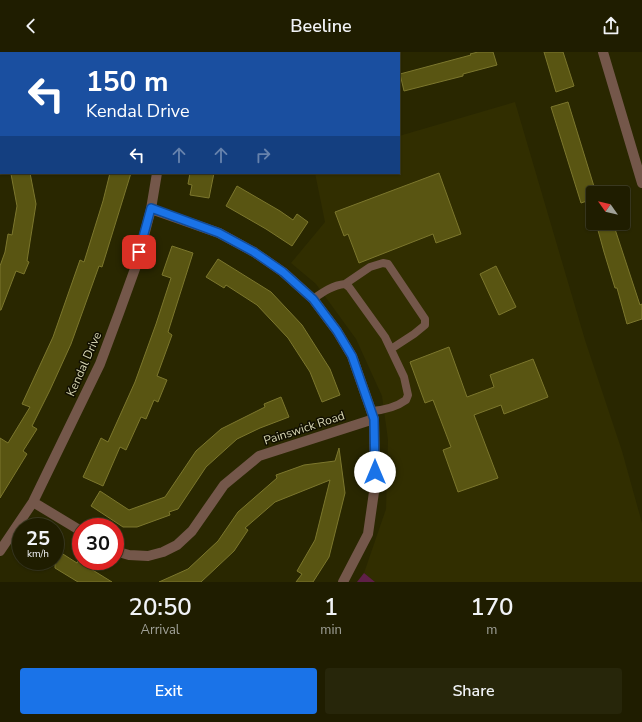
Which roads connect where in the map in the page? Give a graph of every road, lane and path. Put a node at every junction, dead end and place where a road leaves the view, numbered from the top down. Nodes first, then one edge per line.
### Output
1 (603, 52) edge
2 (640, 167) edge
3 (157, 174) edge
4 (642, 183) edge
5 (151, 208) junction
6 (345, 284) junction
7 (313, 299) junction
8 (391, 349) junction
9 (373, 415) junction
10 (33, 502) junction
11 (72, 526) edge
12 (0, 551) edge
13 (124, 554) edge
14 (343, 582) edge

1 - 2 street
2 - 4 street
3 - 5 street, Kendal Drive
5 - 7 street
5 - 10 street, Kendal Drive
6 - 7 lane
6 - 8 lane
6 - 8 lane
7 - 9 street
8 - 9 lane
9 - 13 street, Painswick Road
9 - 14 street
10 - 11 street
10 - 12 street, Kendal Drive

